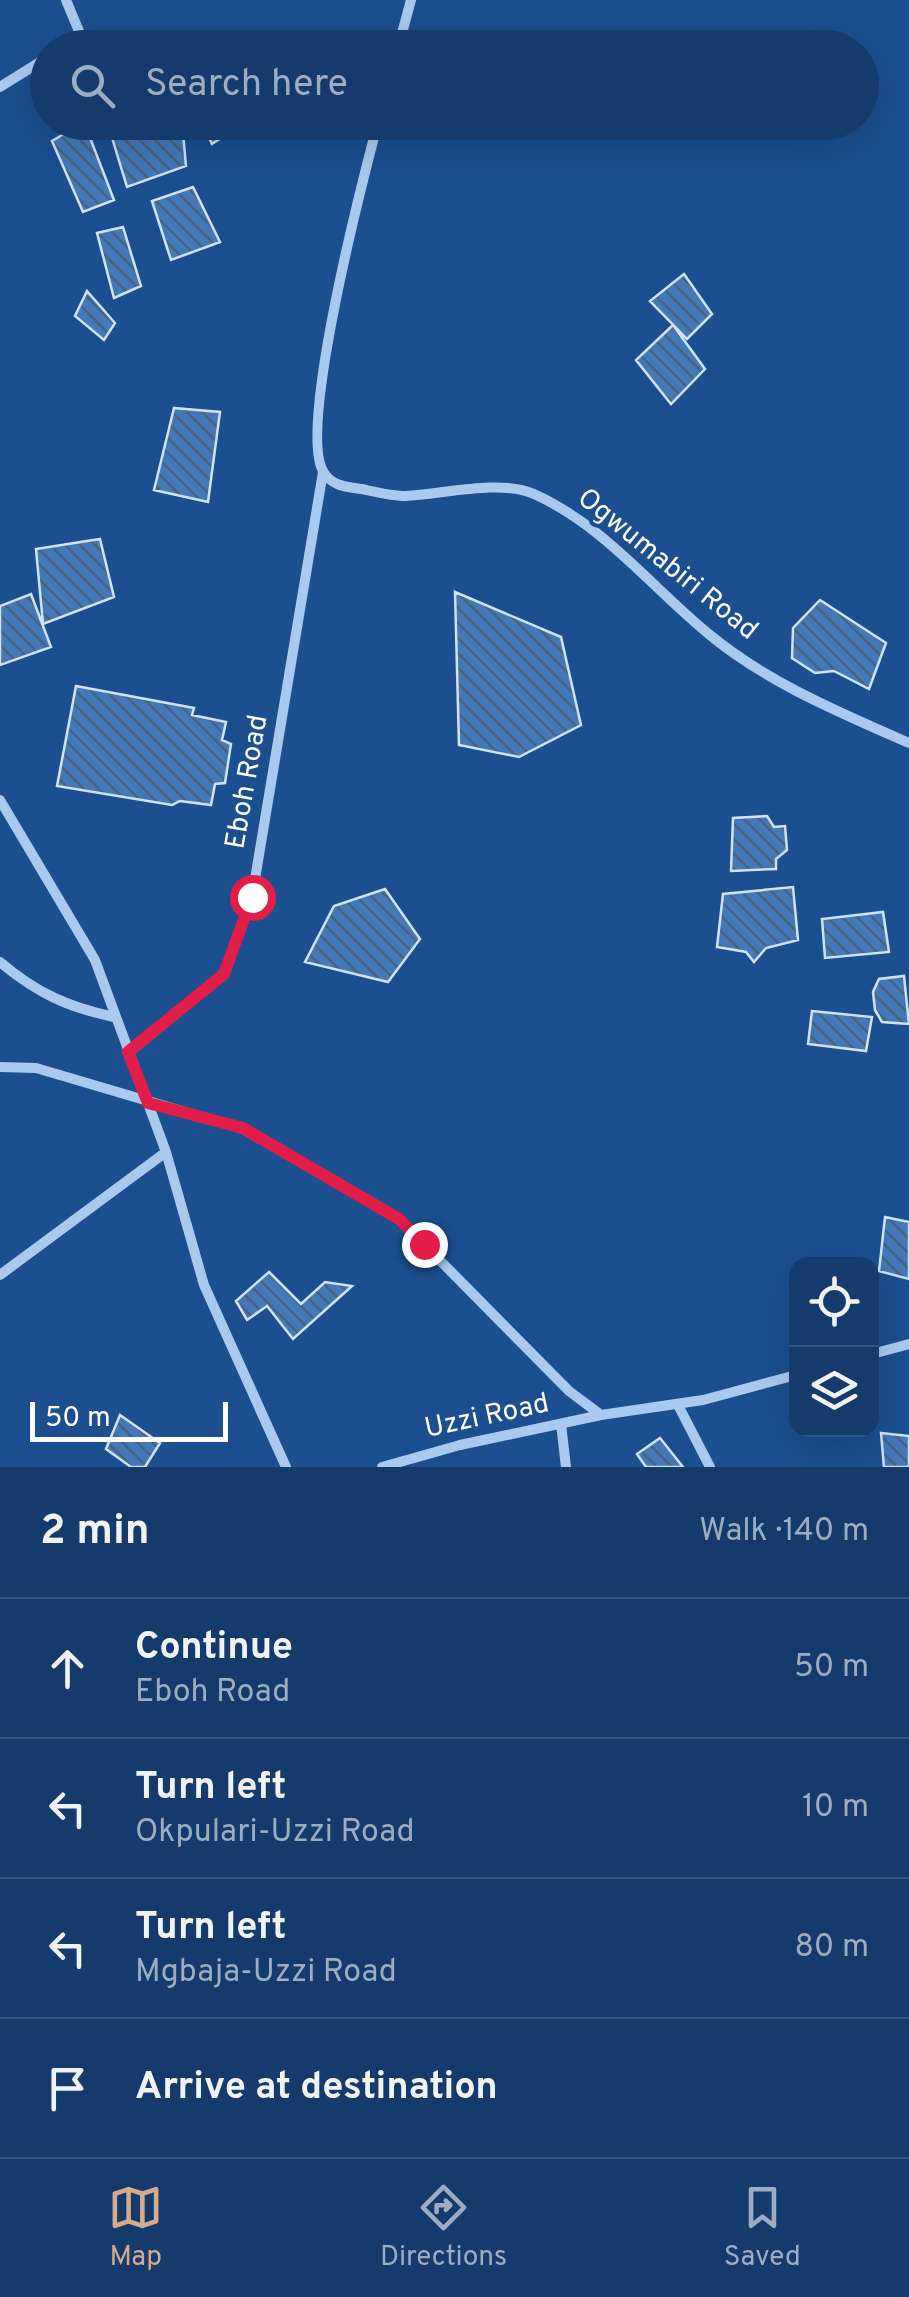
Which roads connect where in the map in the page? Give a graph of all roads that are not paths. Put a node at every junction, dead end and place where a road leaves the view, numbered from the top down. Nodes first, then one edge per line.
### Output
1 (66, 0) edge
2 (411, 0) edge
3 (78, 30) edge
4 (403, 30) edge
5 (30, 68) edge
6 (0, 87) edge
7 (373, 140) edge
8 (323, 472) junction
9 (909, 743) edge
10 (0, 800) edge
11 (0, 962) edge
12 (114, 1017) junction
13 (128, 1052) junction
14 (0, 1067) edge
15 (148, 1103) junction
16 (166, 1152) junction
17 (0, 1275) edge
18 (909, 1344) edge
19 (879, 1352) edge
20 (789, 1377) edge
21 (678, 1405) junction
22 (602, 1414) junction
23 (561, 1424) junction
24 (286, 1467) edge
25 (382, 1467) edge
26 (566, 1467) edge
27 (710, 1467) edge

1 - 3 street
2 - 4 street
5 - 6 street
7 - 8 street
8 - 9 street, Ogwumabiri Road
8 - 13 street, Eboh Road
10 - 12 street
11 - 12 street
12 - 13 street
13 - 15 street
14 - 15 street
15 - 16 street
15 - 22 street
16 - 17 street
16 - 24 street
18 - 19 street
20 - 21 street, Uzzi Road
21 - 22 street, Uzzi Road
21 - 27 street
22 - 23 street, Uzzi Road
23 - 25 street, Uzzi Road
23 - 26 street

